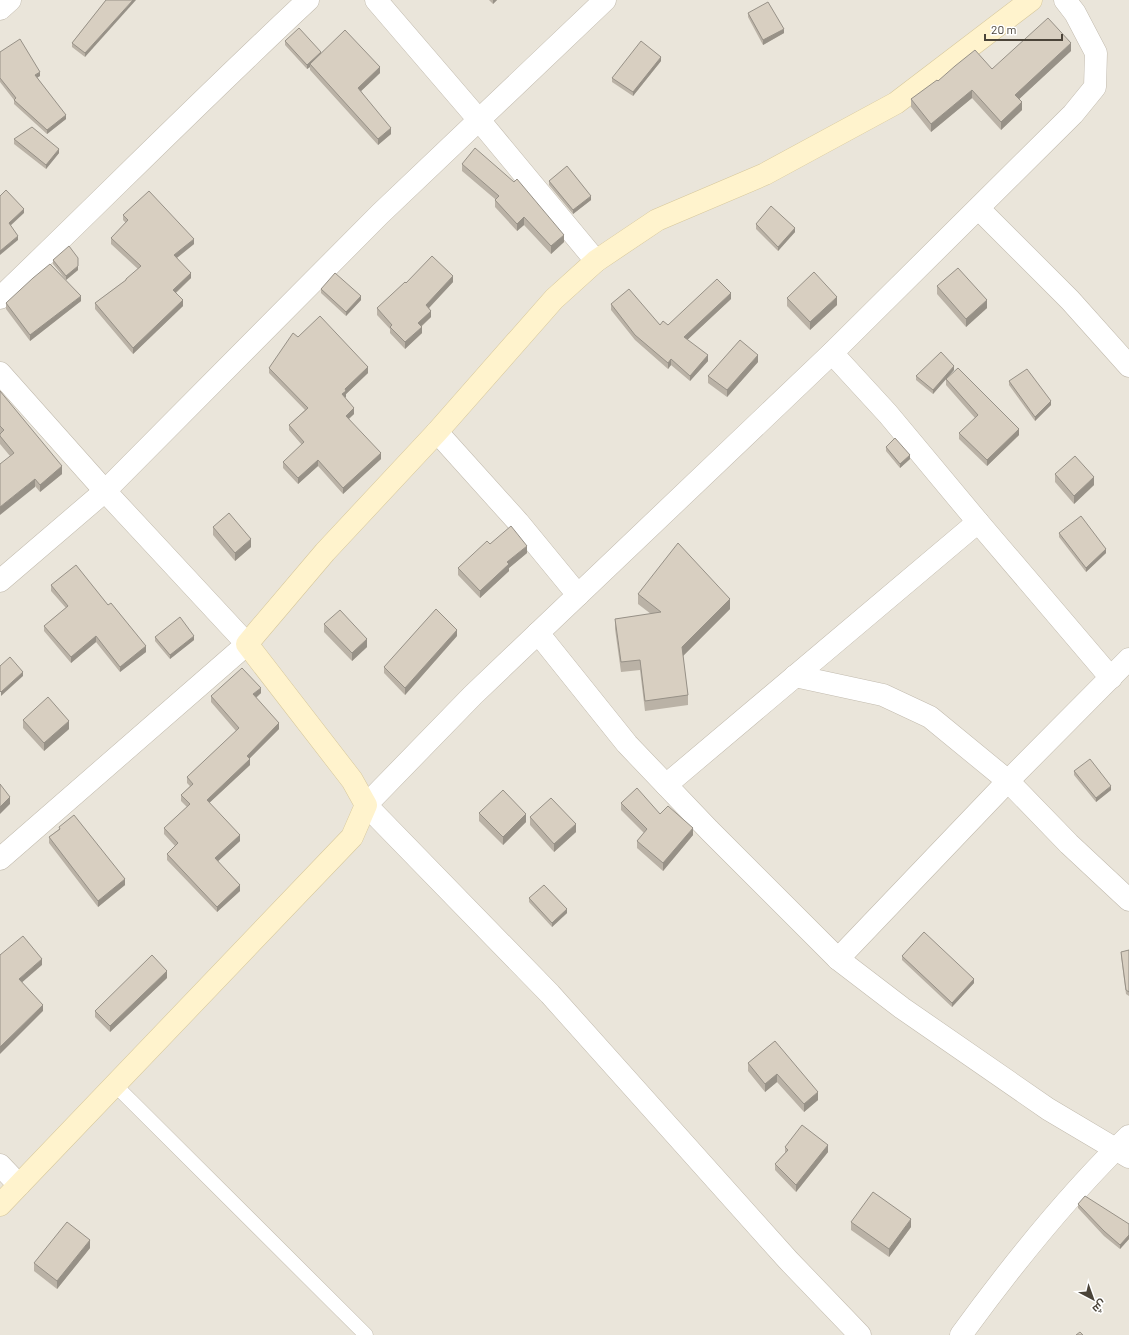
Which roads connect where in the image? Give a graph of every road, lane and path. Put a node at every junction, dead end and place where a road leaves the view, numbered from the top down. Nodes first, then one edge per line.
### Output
1 (10, 0) edge
2 (308, 0) edge
3 (376, 0) edge
4 (605, 0) edge
5 (1032, 0) edge
6 (1065, 0) edge
7 (0, 9) edge
8 (479, 120) junction
9 (979, 209) junction
10 (596, 261) junction
11 (0, 298) edge
12 (832, 353) junction
13 (1129, 366) edge
14 (0, 374) edge
15 (437, 432) junction
16 (105, 491) junction
17 (978, 522) junction
18 (0, 581) edge
19 (578, 595) junction
20 (538, 633) junction
21 (247, 644) junction
22 (1129, 659) edge
23 (795, 676) junction
24 (1111, 678) junction
25 (1008, 781) junction
26 (666, 785) junction
27 (366, 806) junction
28 (0, 860) edge
29 (1129, 900) edge
30 (838, 959) junction
31 (115, 1085) junction
32 (1125, 1147) edge
33 (0, 1165) edge
34 (19, 1185) junction
35 (0, 1204) edge
36 (366, 1335) edge
37 (860, 1335) edge
38 (961, 1335) edge

1 - 7 street
2 - 11 street
3 - 8 street
4 - 8 street
5 - 10 street
6 - 9 street
8 - 10 street
8 - 16 street
9 - 12 street
9 - 13 street
10 - 15 street
12 - 17 street
12 - 19 street
14 - 16 street
15 - 19 street
15 - 21 street
16 - 18 street
16 - 21 street
17 - 23 street
17 - 24 street
19 - 20 street
20 - 26 street
20 - 27 street
21 - 27 street
21 - 28 street
22 - 24 street
23 - 25 street
23 - 26 street
24 - 25 street
25 - 29 street
25 - 30 street
26 - 30 street
27 - 31 street
27 - 37 street
30 - 32 street
31 - 34 street
31 - 36 lane
32 - 38 street
33 - 34 street
34 - 35 street

